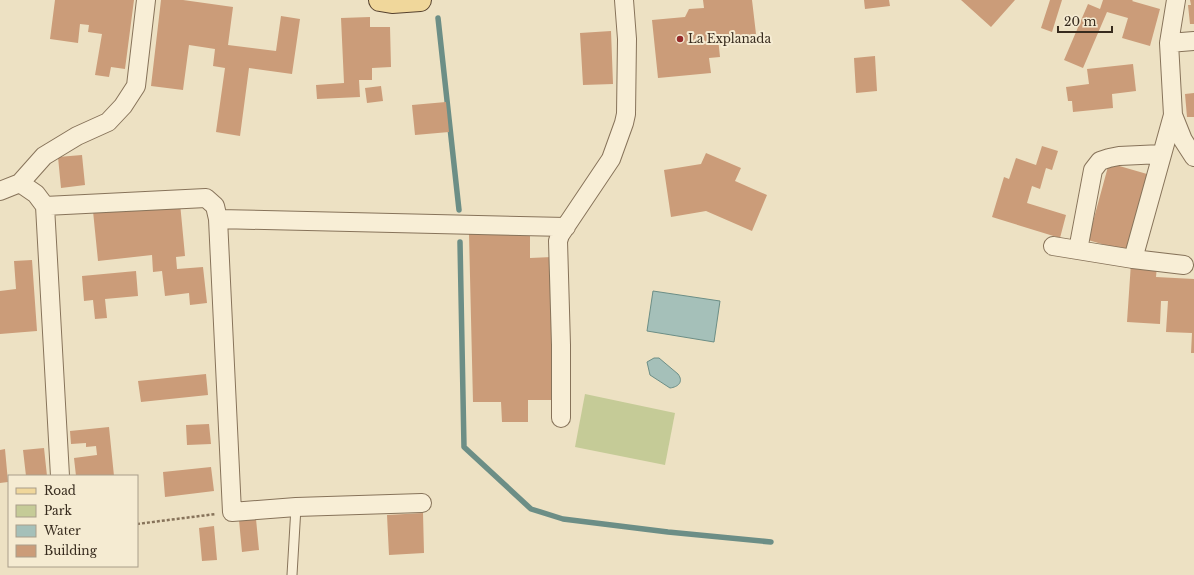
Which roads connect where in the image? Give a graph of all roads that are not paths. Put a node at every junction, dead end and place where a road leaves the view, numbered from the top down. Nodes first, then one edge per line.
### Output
1 (146, 0) edge
2 (380, 0) edge
3 (420, 0) edge
4 (624, 0) edge
5 (1176, 0) edge
6 (1194, 41) edge
7 (1169, 43) junction
8 (1173, 115) junction
9 (1162, 154) junction
10 (1194, 156) edge
11 (20, 183) junction
12 (0, 191) edge
13 (45, 206) junction
14 (218, 219) junction
15 (566, 227) junction
16 (1053, 246) dead end
17 (1078, 250) junction
18 (1133, 259) junction
19 (1184, 265) dead end
20 (561, 418) dead end
21 (60, 475) edge
22 (422, 503) dead end
23 (296, 507) junction
24 (292, 575) edge

1 - 11 street
2 - 3 main road
4 - 15 street
5 - 7 street
6 - 7 street
7 - 8 street
8 - 9 street
8 - 10 street
9 - 17 street
9 - 18 street
11 - 12 street
11 - 13 street
13 - 14 street
13 - 21 street
14 - 15 street
14 - 23 street
15 - 20 street
16 - 17 street
17 - 18 street
18 - 19 street
22 - 23 street
23 - 24 lane

